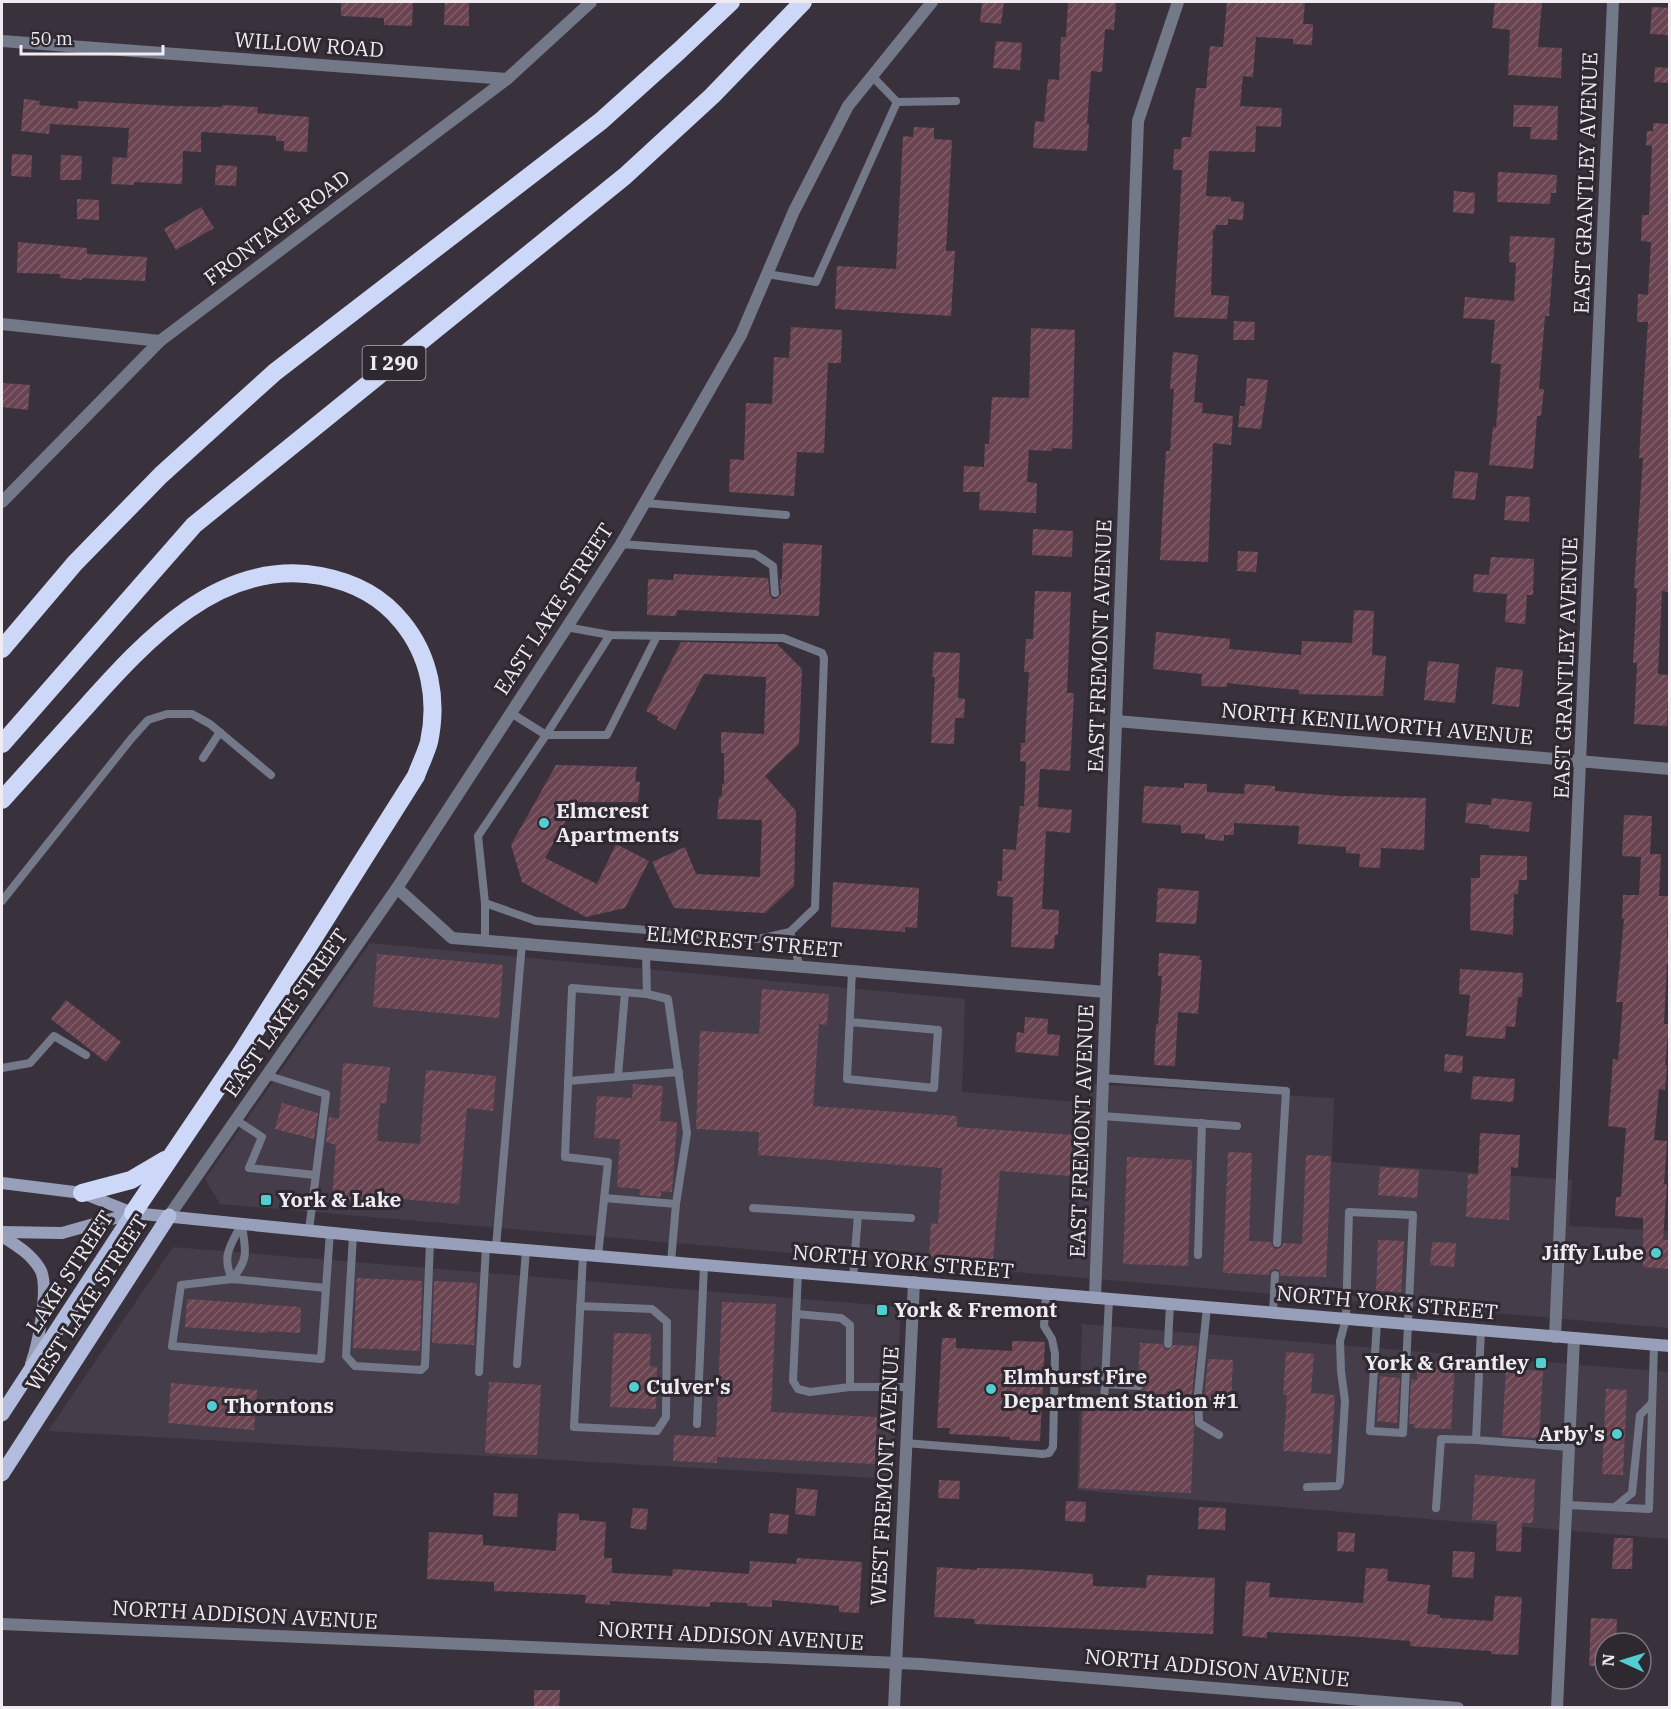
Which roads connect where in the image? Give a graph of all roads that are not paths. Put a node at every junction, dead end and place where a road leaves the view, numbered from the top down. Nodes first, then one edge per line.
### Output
1 (591, 2) edge
2 (731, 2) edge
3 (803, 2) edge
4 (932, 2) edge
5 (1178, 2) edge
6 (1613, 2) edge
7 (2, 41) edge
8 (872, 76) junction
9 (507, 79) junction
10 (956, 101) dead end
11 (897, 102) junction
12 (767, 274) junction
13 (2, 324) edge
14 (160, 341) junction
15 (2, 502) edge
16 (645, 502) junction
17 (786, 515) dead end
18 (621, 544) junction
19 (775, 593) dead end
20 (566, 627) junction
21 (610, 635) junction
22 (657, 636) junction
23 (2, 649) edge
24 (511, 713) junction
25 (1116, 721) junction
26 (220, 732) junction
27 (546, 735) junction
28 (2, 744) edge
29 (203, 758) dead end
30 (1582, 762) junction
31 (1670, 769) edge
32 (271, 775) dead end
33 (2, 801) edge
34 (397, 888) junction
35 (2, 901) edge
36 (485, 903) junction
37 (790, 932) junction
38 (485, 940) junction
39 (522, 944) junction
40 (646, 954) junction
41 (800, 967) junction
42 (852, 971) junction
43 (625, 992) junction
44 (1106, 992) junction
45 (647, 994) junction
46 (850, 1022) junction
47 (86, 1055) dead end
48 (2, 1068) edge
49 (679, 1072) junction
50 (266, 1075) junction
51 (618, 1076) junction
52 (1103, 1078) junction
53 (568, 1081) junction
54 (1102, 1116) junction
55 (236, 1120) junction
56 (1202, 1124) junction
57 (1237, 1126) dead end
58 (170, 1158) junction
59 (315, 1175) junction
60 (2, 1183) edge
61 (82, 1193) junction
62 (604, 1198) junction
63 (676, 1204) junction
64 (753, 1208) dead end
65 (133, 1213) junction
66 (858, 1215) junction
67 (169, 1216) junction
68 (911, 1218) dead end
69 (242, 1224) junction
70 (309, 1230) junction
71 (330, 1233) junction
72 (2, 1234) edge
73 (353, 1235) junction
74 (430, 1242) junction
75 (1276, 1243) dead end
76 (491, 1247) junction
77 (526, 1250) junction
78 (583, 1255) junction
79 (1198, 1255) dead end
80 (598, 1256) junction
81 (671, 1262) junction
82 (704, 1265) junction
83 (798, 1273) junction
84 (1275, 1275) dead end
85 (853, 1278) junction
86 (232, 1279) junction
87 (914, 1282) junction
88 (326, 1288) junction
89 (1046, 1294) junction
90 (1095, 1298) junction
91 (1109, 1299) junction
92 (1170, 1304) junction
93 (580, 1306) junction
94 (1207, 1307) junction
95 (1273, 1313) junction
96 (796, 1314) junction
97 (1346, 1319) junction
98 (1377, 1322) junction
99 (1407, 1324) junction
100 (1481, 1330) junction
101 (1555, 1336) junction
102 (1574, 1338) junction
103 (1168, 1344) dead end
104 (1654, 1345) junction
105 (1670, 1346) edge
106 (517, 1364) dead end
107 (479, 1372) dead end
108 (27, 1377) junction
109 (1106, 1384) junction
110 (1138, 1386) dead end
111 (850, 1387) junction
112 (909, 1388) junction
113 (1104, 1403) dead end
114 (1652, 1403) junction
115 (2, 1414) edge
116 (697, 1424) dead end
117 (1219, 1435) dead end
118 (1476, 1440) junction
119 (905, 1443) junction
120 (1569, 1447) junction
121 (2, 1474) edge
122 (1307, 1487) dead end
123 (1566, 1505) junction
124 (1615, 1507) junction
125 (1436, 1508) dead end
126 (2, 1624) edge
127 (896, 1663) junction
128 (894, 1707) edge
129 (1458, 1707) edge
130 (1557, 1707) edge

1 - 9 street, FRONTAGE ROAD
2 - 23 highway
3 - 28 highway, I 290
4 - 8 street, EAST LAKE STREET
5 - 25 street, EAST FREMONT AVENUE
6 - 30 street, EAST GRANTLEY AVENUE
7 - 9 street, WILLOW ROAD
8 - 11 lane
8 - 12 street, EAST LAKE STREET
9 - 14 street, FRONTAGE ROAD
10 - 11 lane
11 - 12 lane
12 - 16 street, EAST LAKE STREET
13 - 14 street
14 - 15 street, FRONTAGE ROAD
16 - 17 lane
16 - 18 street, EAST LAKE STREET
18 - 19 lane
18 - 20 street, EAST LAKE STREET
20 - 21 lane
20 - 24 street, EAST LAKE STREET
21 - 22 lane
21 - 27 lane
22 - 27 lane
22 - 37 lane
24 - 27 lane
24 - 34 street, EAST LAKE STREET
25 - 30 street, NORTH KENILWORTH AVENUE
25 - 44 street, EAST FREMONT AVENUE
26 - 29 lane
26 - 32 lane
26 - 35 lane
27 - 36 lane
30 - 31 street, NORTH KENILWORTH AVENUE
30 - 101 street, EAST GRANTLEY AVENUE
33 - 58 highway
34 - 38 street, ELMCREST STREET
34 - 50 street, EAST LAKE STREET
36 - 37 lane
36 - 38 lane
37 - 41 lane
38 - 39 street, ELMCREST STREET
39 - 40 street, ELMCREST STREET
39 - 76 lane
40 - 41 street, ELMCREST STREET
40 - 45 lane
41 - 42 street, ELMCREST STREET
42 - 44 street, ELMCREST STREET
42 - 46 lane
43 - 45 lane
43 - 51 lane
43 - 53 lane
44 - 52 street, EAST FREMONT AVENUE
45 - 49 lane
46 - 46 lane
47 - 48 lane
49 - 51 lane
49 - 63 lane
50 - 55 street, EAST LAKE STREET
50 - 59 lane
51 - 53 lane
52 - 54 street, EAST FREMONT AVENUE
52 - 75 lane
53 - 62 lane
54 - 56 lane
54 - 90 street, EAST FREMONT AVENUE
55 - 59 lane
55 - 67 street, EAST LAKE STREET
56 - 57 lane
56 - 79 lane
58 - 61 highway
58 - 65 highway
59 - 70 lane
60 - 61 main road, NORTH YORK STREET
61 - 65 main road, NORTH YORK STREET
62 - 63 lane
62 - 80 lane
63 - 81 lane
64 - 66 lane
65 - 67 main road, NORTH YORK STREET
65 - 72 main road, NORTH YORK STREET
65 - 108 main road, LAKE STREET
66 - 68 lane
66 - 85 lane
67 - 69 main road, NORTH YORK STREET
67 - 121 main road, WEST LAKE STREET
69 - 70 main road, NORTH YORK STREET
69 - 86 lane
69 - 86 lane
70 - 71 main road, NORTH YORK STREET
71 - 73 main road, NORTH YORK STREET
71 - 88 lane
72 - 108 main road
73 - 74 main road, NORTH YORK STREET
73 - 74 lane
74 - 76 main road, NORTH YORK STREET
76 - 77 main road, NORTH YORK STREET
76 - 107 lane
77 - 78 main road, NORTH YORK STREET
77 - 106 lane
78 - 80 main road, NORTH YORK STREET
78 - 93 lane
80 - 81 main road, NORTH YORK STREET
81 - 82 main road, NORTH YORK STREET
82 - 83 main road, NORTH YORK STREET
82 - 116 lane
83 - 85 main road, NORTH YORK STREET
83 - 96 lane
84 - 95 lane
85 - 87 main road, NORTH YORK STREET
86 - 88 lane
86 - 88 lane
87 - 89 main road, NORTH YORK STREET
87 - 112 street, WEST FREMONT AVENUE
89 - 90 main road, NORTH YORK STREET
89 - 119 lane
90 - 91 main road, NORTH YORK STREET
91 - 92 main road, NORTH YORK STREET
91 - 109 lane
92 - 94 main road, NORTH YORK STREET
92 - 103 lane
93 - 93 lane
94 - 95 main road, NORTH YORK STREET
94 - 117 lane
95 - 97 main road, NORTH YORK STREET
96 - 111 lane
96 - 111 lane
97 - 98 main road, NORTH YORK STREET
97 - 99 lane
97 - 122 lane
98 - 99 main road, NORTH YORK STREET
98 - 99 lane
99 - 100 main road, NORTH YORK STREET
100 - 101 main road, NORTH YORK STREET
100 - 118 lane
101 - 102 main road, NORTH YORK STREET
102 - 104 main road, NORTH YORK STREET
102 - 120 street
104 - 105 main road, NORTH YORK STREET
104 - 114 lane
108 - 115 main road, LAKE STREET
109 - 110 lane
109 - 113 lane
111 - 112 lane
112 - 119 street, WEST FREMONT AVENUE
114 - 124 lane
114 - 124 lane
118 - 120 lane
118 - 125 lane
119 - 127 street, WEST FREMONT AVENUE
120 - 123 street
123 - 124 lane
123 - 130 street
126 - 127 street, NORTH ADDISON AVENUE
127 - 128 street, WEST FREMONT AVENUE
127 - 129 street, NORTH ADDISON AVENUE

